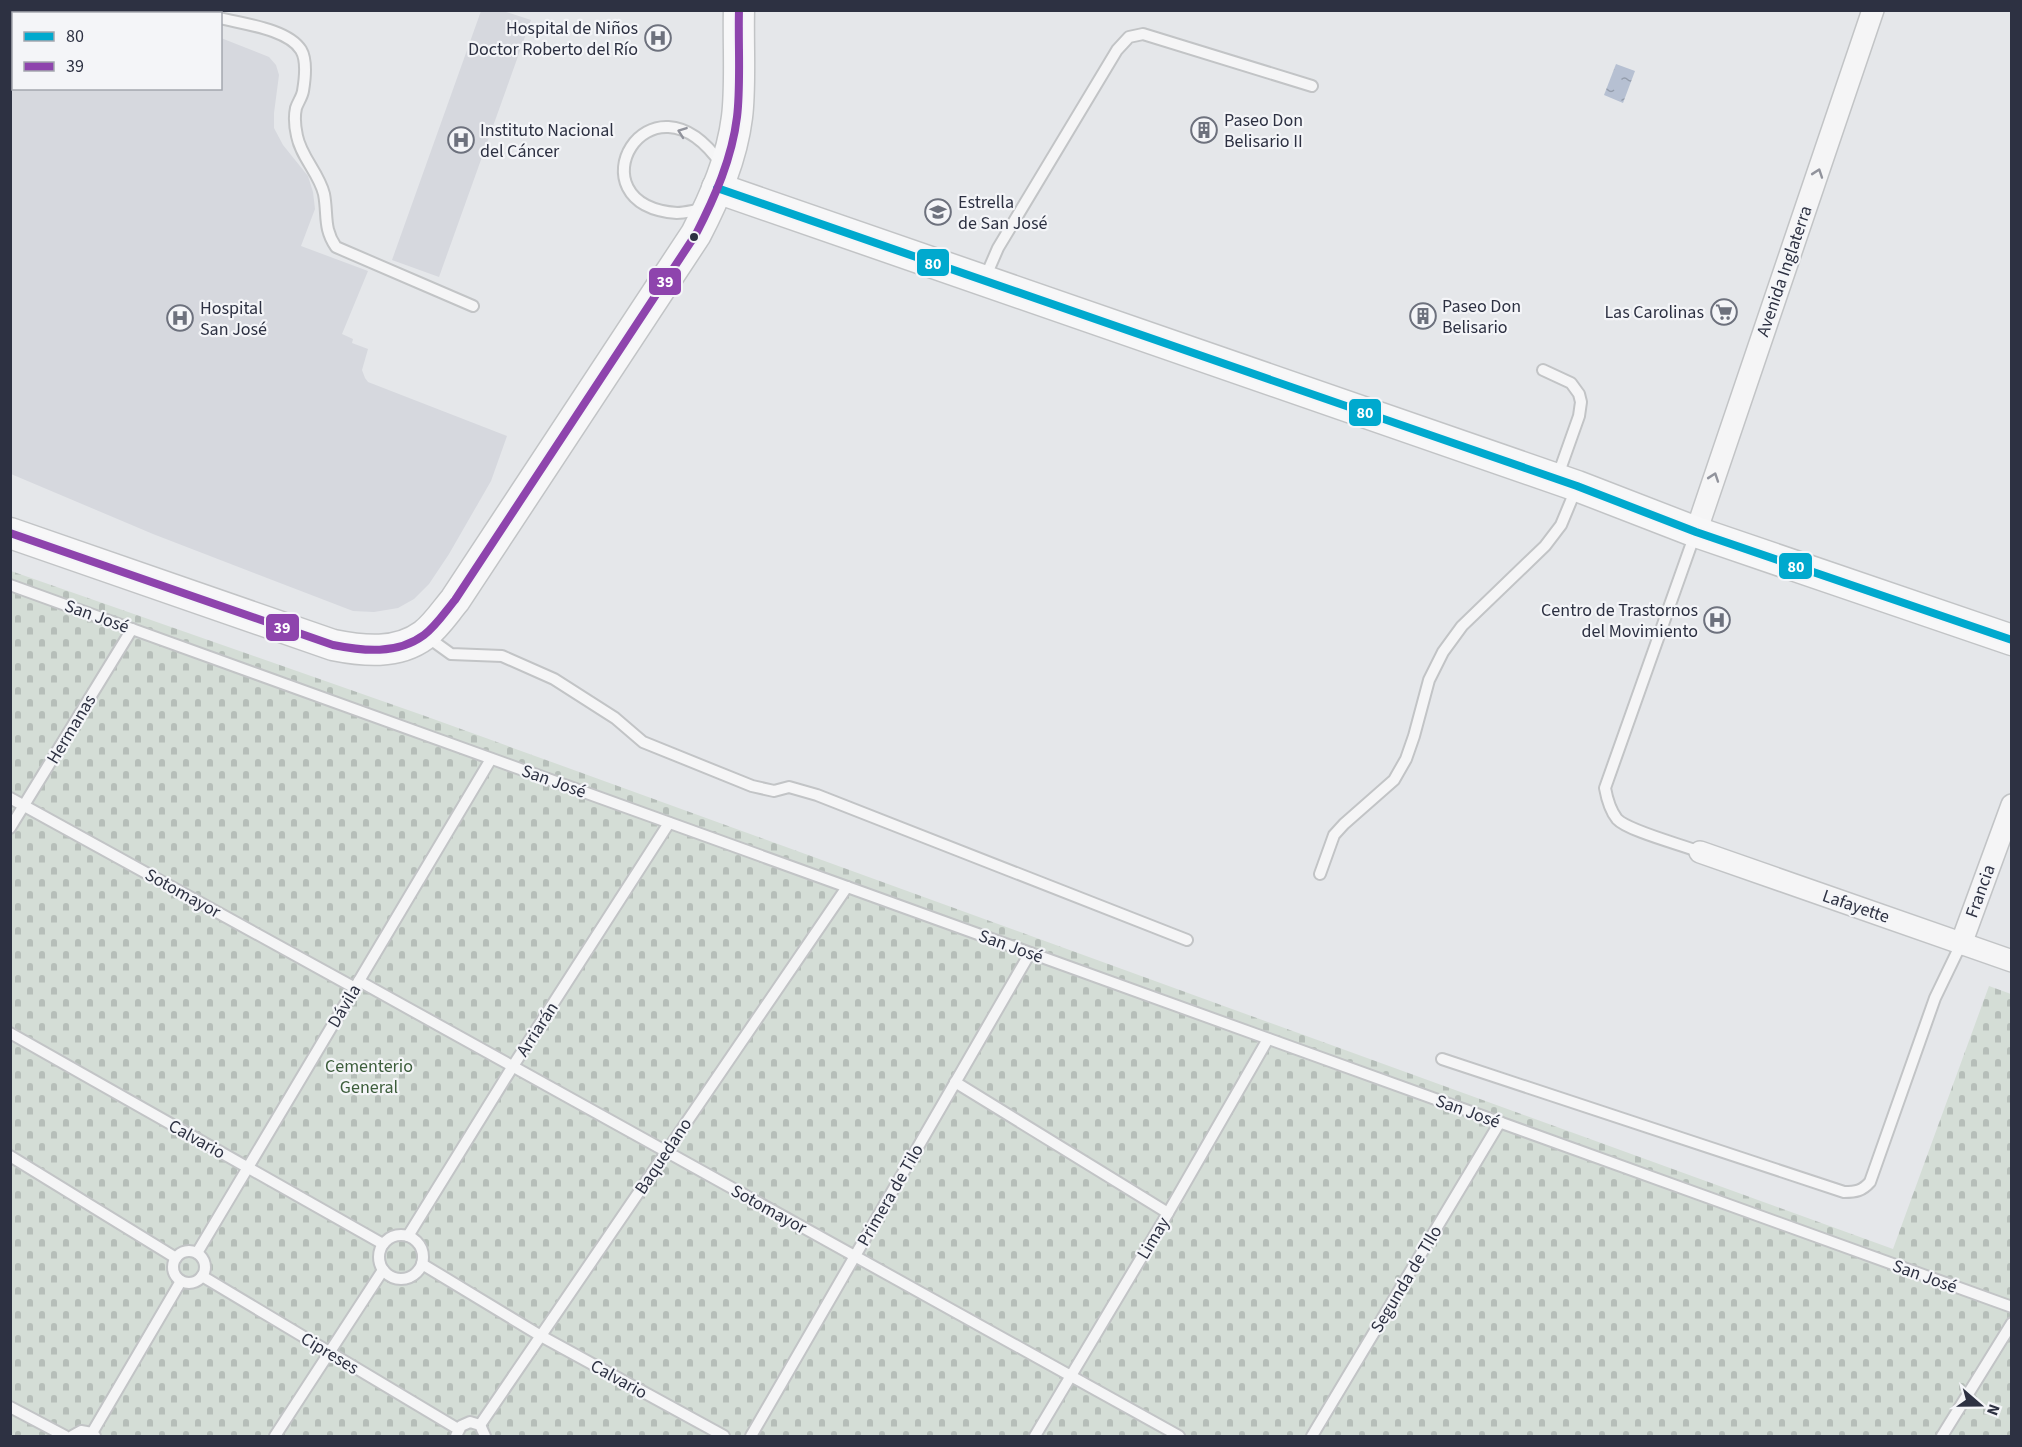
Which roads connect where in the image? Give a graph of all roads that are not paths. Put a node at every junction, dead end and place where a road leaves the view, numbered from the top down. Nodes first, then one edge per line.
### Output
1 (739, 10) edge
2 (1873, 10) edge
3 (222, 18) edge
4 (1312, 86) dead end
5 (717, 189) junction
6 (984, 280) junction
7 (473, 306) dead end
8 (1543, 370) dead end
9 (1567, 482) junction
10 (1696, 532) junction
11 (10, 533) edge
12 (10, 585) edge
13 (132, 629) junction
14 (425, 635) junction
15 (2012, 640) edge
16 (491, 759) junction
17 (10, 798) edge
18 (2012, 805) edge
19 (24, 806) junction
20 (669, 823) junction
21 (10, 828) edge
22 (1700, 852) joint
23 (1320, 874) dead end
24 (847, 887) junction
25 (1187, 940) dead end
26 (1961, 944) junction
27 (1030, 953) junction
28 (2012, 961) edge
29 (357, 985) junction
30 (10, 1034) edge
31 (1268, 1039) junction
32 (1442, 1059) dead end
33 (513, 1066) junction
34 (955, 1083) junction
35 (1500, 1122) junction
36 (666, 1151) junction
37 (10, 1156) edge
38 (248, 1167) junction
39 (1168, 1213) junction
40 (408, 1236) junction
41 (383, 1244) junction
42 (197, 1253) junction
43 (855, 1256) junction
44 (176, 1258) junction
45 (422, 1264) junction
46 (383, 1270) junction
47 (202, 1276) junction
48 (181, 1281) junction
49 (2012, 1307) edge
50 (2012, 1323) edge
51 (541, 1336) junction
52 (329, 1352) junction
53 (1071, 1376) junction
54 (10, 1407) edge
55 (480, 1425) junction
56 (457, 1433) edge
57 (94, 1435) edge
58 (65, 1437) edge
59 (72, 1437) edge
60 (275, 1437) edge
61 (485, 1437) edge
62 (724, 1437) edge
63 (751, 1437) edge
64 (1035, 1437) edge
65 (1179, 1437) edge
66 (1312, 1437) edge
67 (1942, 1437) edge

1 - 5 street
10 -> 2 street, Avenida Inglaterra
3 - 7 lane
4 - 6 lane
5 -> 5 lane
5 - 6 street
5 - 14 street
6 - 9 street
8 - 9 lane
9 - 10 street
9 - 23 lane
10 - 15 street
10 - 22 lane
11 - 14 street
12 - 13 lane, San José
13 - 16 lane, San José
13 - 19 lane, Hermanas
14 - 25 lane
16 - 20 lane, San José
16 - 29 lane, Dávila
17 - 19 lane, Sotomayor
18 - 26 street, Francia
19 - 21 lane, Hermanas
19 - 29 lane, Sotomayor
20 - 24 lane, San José
20 - 33 lane, Arriarán
22 - 26 street, Lafayette
24 - 27 lane, San José
24 - 36 lane, Baquedano
26 - 28 street, Lafayette
26 - 32 lane
27 - 31 lane, San José
27 - 34 lane, Primera de Tilo
29 - 33 lane, Sotomayor
29 - 38 lane, Dávila
30 - 38 lane, Calvario
31 - 35 lane, San José
31 - 39 lane, Limay
33 - 36 lane, Sotomayor
33 - 40 lane, Arriarán
34 - 39 lane
34 - 43 lane, Primera de Tilo
35 - 49 lane, San José
35 - 66 lane, Segunda de TIlo
36 - 43 lane, Sotomayor
36 - 51 lane, Baquedano
37 - 44 lane
38 - 41 lane, Calvario
38 - 42 lane, Dávila
39 - 53 lane, Limay
40 - 41 lane
40 - 45 lane
41 - 46 lane
42 - 44 lane
42 - 47 lane
43 - 53 lane, Sotomayor
43 - 63 lane, Primera de Tilo
44 - 48 lane
45 - 46 lane
45 - 51 lane, Calvario
46 - 52 lane
47 - 48 lane
47 - 52 lane, Cipreses
48 - 57 lane
50 - 67 lane
51 - 55 lane, Baquedano
51 - 62 lane, Calvario
52 - 56 lane, Cipreses
52 - 60 lane
53 - 64 lane, Limay
53 - 65 lane, Sotomayor
54 - 58 lane
55 - 56 lane
55 - 61 lane
57 - 59 lane

